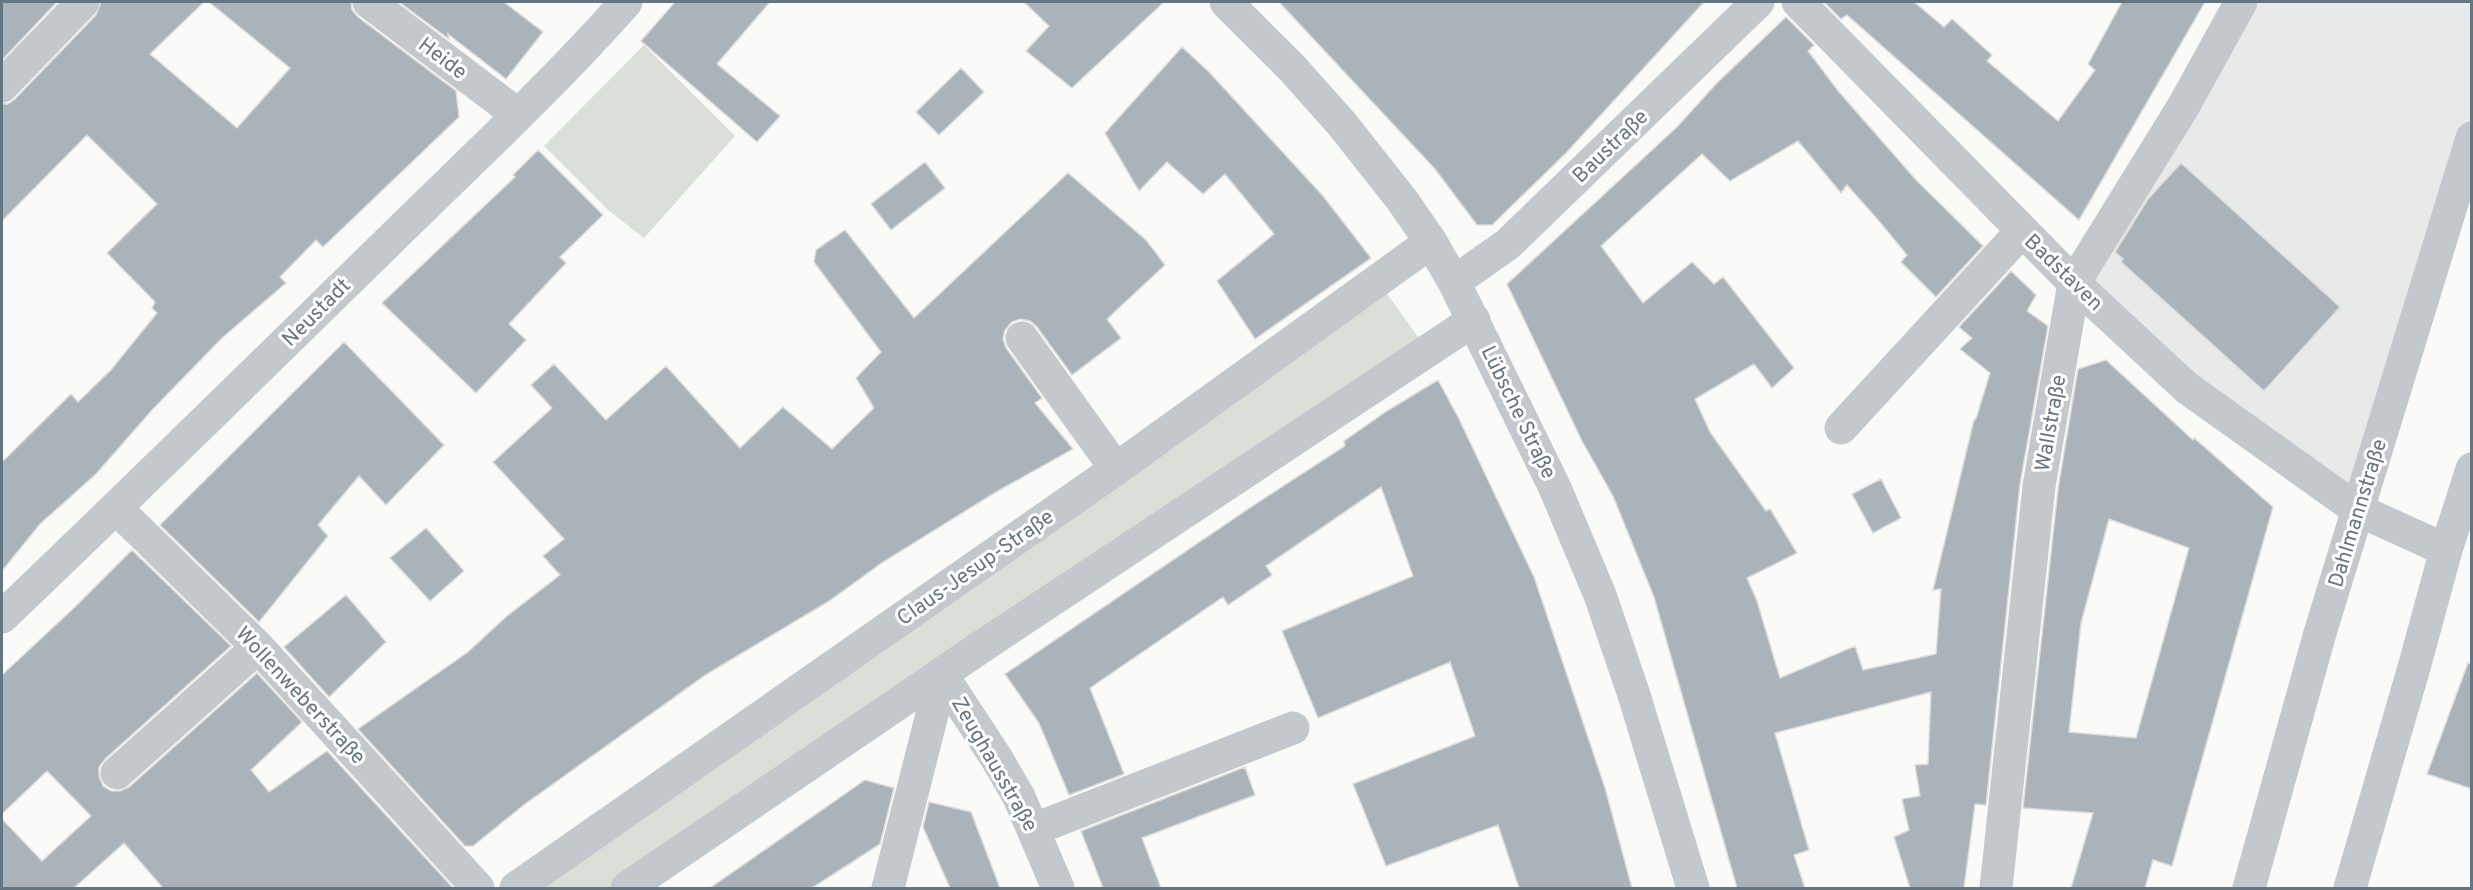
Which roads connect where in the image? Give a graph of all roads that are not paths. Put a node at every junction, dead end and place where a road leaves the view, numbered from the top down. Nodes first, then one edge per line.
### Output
1 (83, 2) edge
2 (369, 2) edge
3 (626, 2) edge
4 (1226, 2) edge
5 (1758, 2) edge
6 (1798, 2) edge
7 (2241, 2) edge
8 (2, 86) edge
9 (518, 114) junction
10 (2472, 138) edge
11 (2022, 231) junction
12 (1431, 242) junction
13 (1454, 282) junction
14 (2074, 283) junction
15 (1474, 320) junction
16 (1022, 338) dead end
17 (1841, 428) dead end
18 (2472, 468) edge
19 (1116, 469) junction
20 (116, 508) junction
21 (2358, 510) junction
22 (2446, 550) junction
23 (2, 617) edge
24 (258, 647) junction
25 (942, 675) junction
26 (1293, 728) dead end
27 (117, 773) dead end
28 (1035, 830) junction
29 (478, 888) edge
30 (516, 888) edge
31 (627, 888) edge
32 (888, 888) edge
33 (1058, 888) edge
34 (1693, 888) edge
35 (1996, 888) edge
36 (2249, 888) edge
37 (2350, 888) edge

1 - 8 street
2 - 9 street, Heide
3 - 9 street, Neustadt
4 - 12 street, Lübsche Straße
5 - 13 street, Baustraße
6 - 11 street, Badstaven
7 - 14 street, Wallstraße
9 - 20 street, Neustadt
10 - 21 street, Dahlmannstraße
11 - 14 street, Badstaven
11 - 17 street
12 - 13 street, Lübsche Straße
12 - 19 street, Claus-Jesup-Straße
13 - 15 street, Lübsche Straße
14 - 21 street, Badstaven
14 - 35 street, Wallstraße
15 - 25 street
15 - 34 street, Lübsche Straße
16 - 19 street
18 - 22 street
19 - 30 street, Claus-Jesup-Straße
20 - 23 street, Neustadt
20 - 24 street, Wollenweberstraße
21 - 22 street, Badstaven
21 - 36 street, Dahlmannstraße
22 - 37 street
24 - 27 street
24 - 29 street, Wollenweberstraße
25 - 28 street, Zeughausstraße
25 - 31 street
25 - 32 street
26 - 28 street
28 - 33 street, Zeughausstraße

